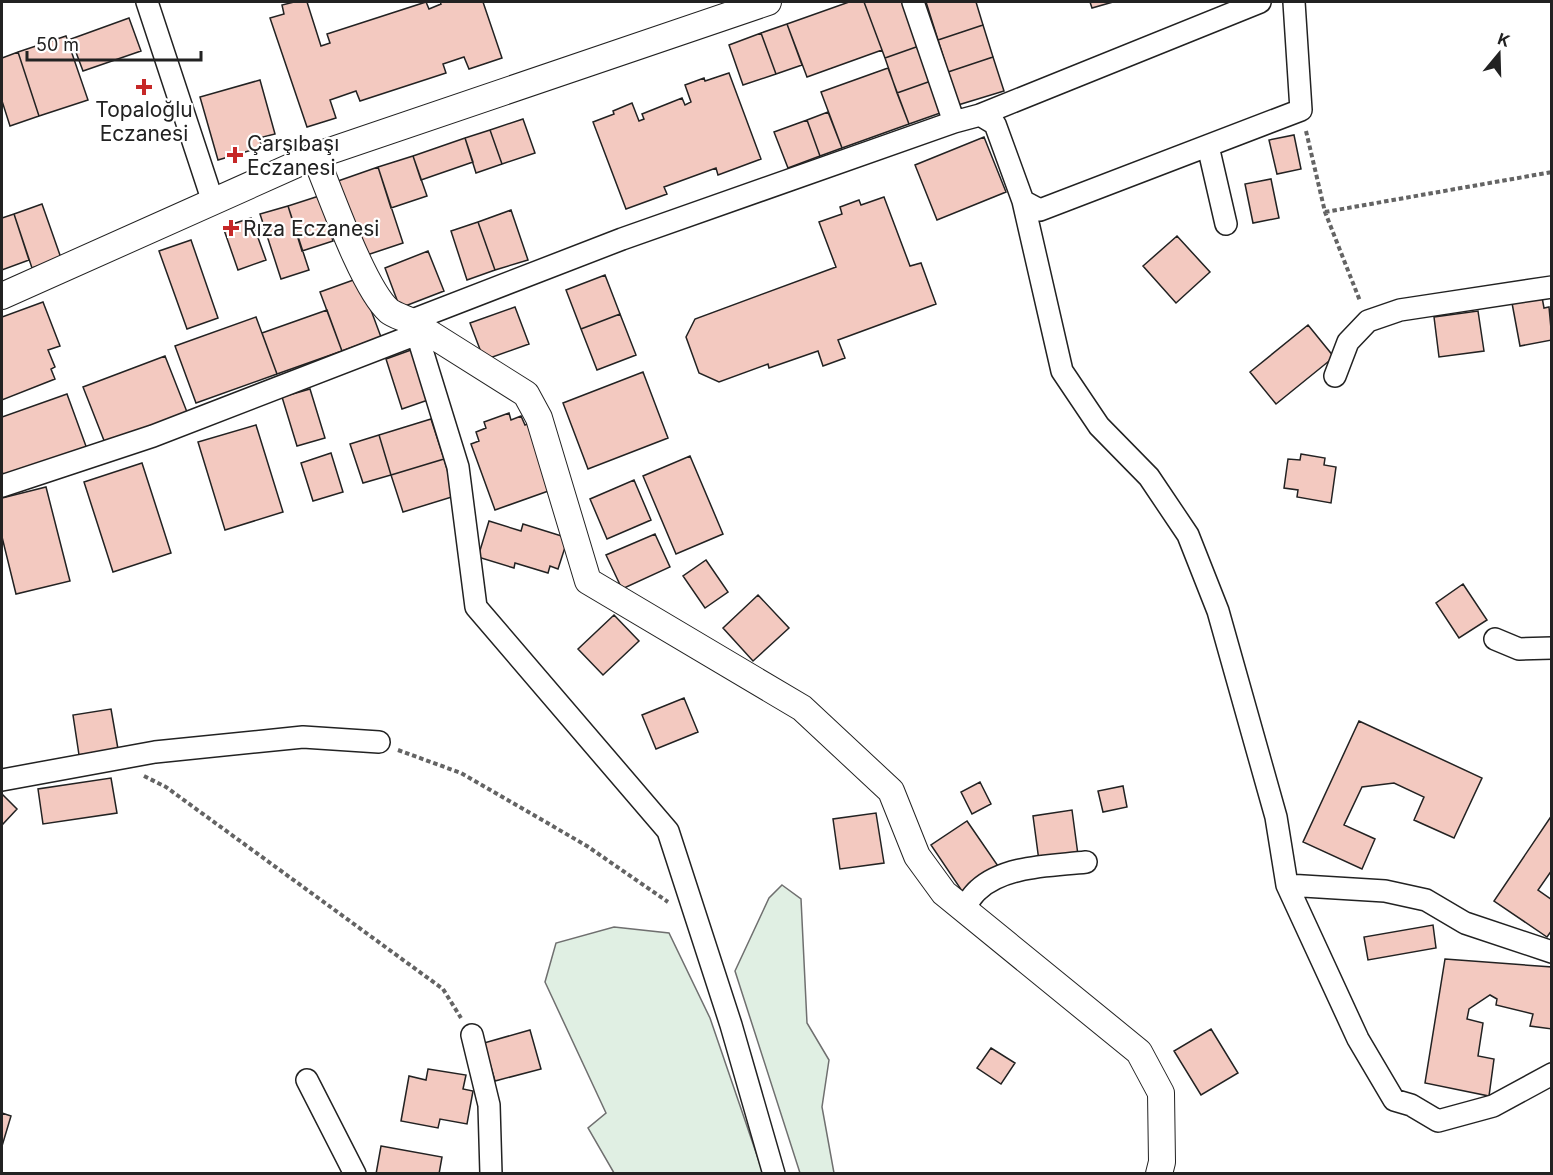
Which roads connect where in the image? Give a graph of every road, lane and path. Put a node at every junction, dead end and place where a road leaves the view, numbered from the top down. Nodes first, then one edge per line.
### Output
1 (147, 2) edge
2 (768, 2) edge
3 (913, 2) edge
4 (1260, 2) edge
5 (1294, 2) edge
6 (1301, 110) junction
7 (981, 115) junction
8 (954, 122) junction
9 (1208, 146) junction
10 (315, 156) junction
11 (1551, 172) edge
12 (1023, 201) junction
13 (213, 202) junction
14 (1325, 212) junction
15 (1226, 224) dead end
16 (1551, 287) edge
17 (2, 296) edge
18 (1368, 321) junction
19 (414, 327) junction
20 (1335, 375) dead end
21 (2, 486) edge
22 (1496, 639) dead end
23 (1551, 648) edge
24 (379, 742) joint
25 (114, 761) junction
26 (2, 780) edge
27 (1086, 862) dead end
28 (1287, 885) junction
29 (963, 909) junction
30 (698, 923) junction
31 (1551, 952) edge
32 (472, 1035) joint
33 (1551, 1074) edge
34 (307, 1080) dead end
35 (355, 1173) edge
36 (491, 1173) edge
37 (774, 1173) edge
38 (1159, 1173) edge

1 - 13 street
2 - 10 street
3 - 8 street
4 - 7 street
5 - 6 street
6 - 9 street
6 - 14 path
7 - 8 street
7 - 12 street
8 - 19 street
9 - 12 street
9 - 15 street
10 - 13 street
10 - 19 street
11 - 14 path
12 - 28 street
13 - 17 street
14 - 18 path
16 - 18 street
18 - 20 street
19 - 21 street
19 - 29 street
19 - 30 street
22 - 23 street
24 - 25 street
24 - 30 path
25 - 26 street
25 - 32 path
27 - 29 street
28 - 31 street
28 - 33 street
29 - 38 street
30 - 37 street
32 - 36 street
34 - 35 street

